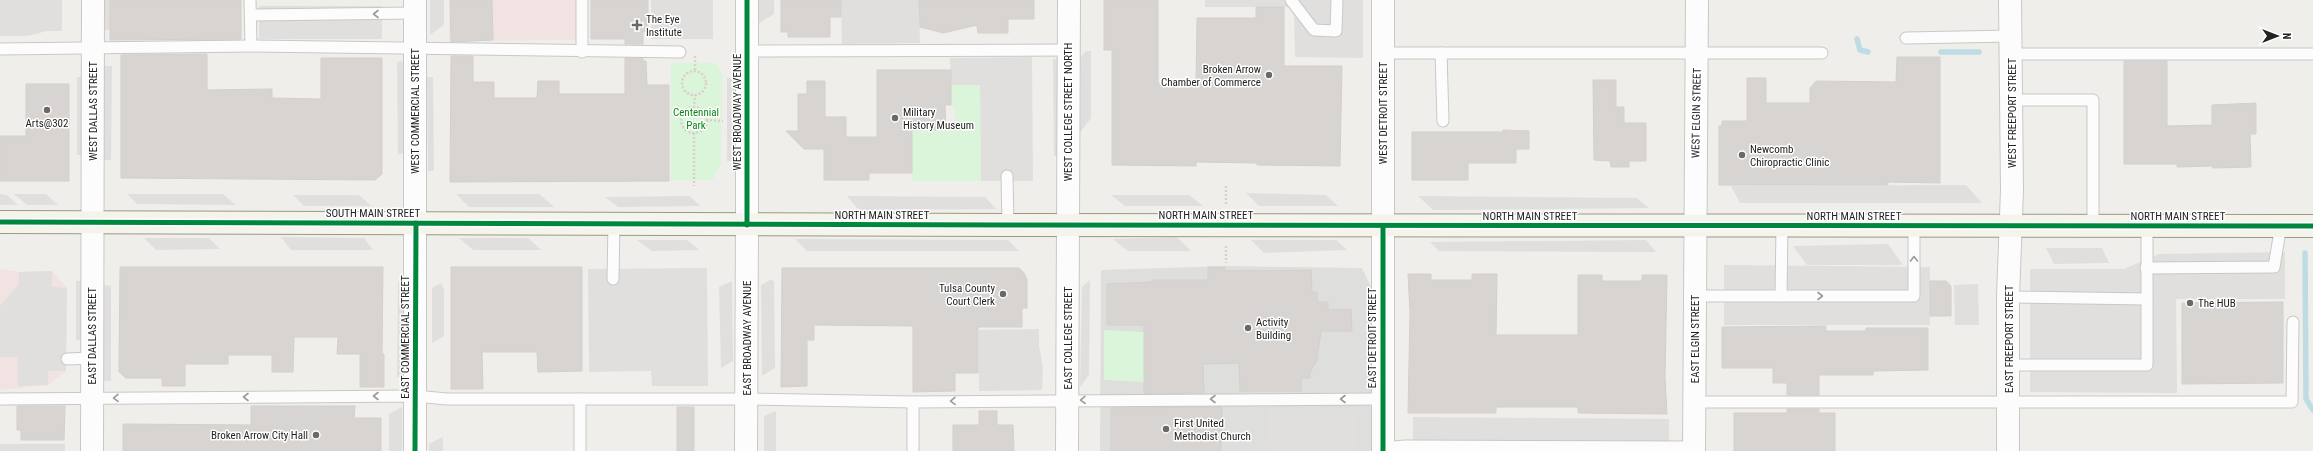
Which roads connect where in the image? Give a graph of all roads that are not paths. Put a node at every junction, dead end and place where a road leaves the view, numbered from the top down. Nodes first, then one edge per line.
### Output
1 (93, 0) edge
2 (250, 0) edge
3 (582, 0) edge
4 (747, 0) edge
5 (1069, 0) edge
6 (1291, 0) edge
7 (1336, 0) edge
8 (1383, 0) edge
9 (1697, 0) edge
10 (2010, 0) edge
11 (415, 7) edge
12 (251, 14) junction
13 (1906, 38) dead end
14 (2011, 45) junction
15 (251, 46) junction
16 (94, 49) junction
17 (415, 49) junction
18 (0, 50) edge
19 (1068, 50) junction
20 (746, 51) junction
21 (582, 52) junction
22 (680, 52) dead end
23 (1383, 53) junction
24 (1441, 53) junction
25 (1822, 53) dead end
26 (1697, 54) junction
27 (2313, 54) edge
28 (2012, 100) junction
29 (1443, 121) dead end
30 (1007, 176) dead end
31 (0, 222) edge
32 (93, 222) junction
33 (416, 223) junction
34 (614, 224) junction
35 (747, 225) junction
36 (1068, 225) junction
37 (1008, 226) junction
38 (1383, 226) junction
39 (1695, 226) junction
40 (1782, 226) junction
41 (1914, 226) junction
42 (2011, 226) junction
43 (2092, 226) junction
44 (2147, 226) junction
45 (2281, 226) junction
46 (2313, 226) edge
47 (2146, 268) junction
48 (614, 279) dead end
49 (1694, 296) junction
50 (1781, 296) junction
51 (2008, 297) junction
52 (2147, 299) junction
53 (2293, 322) dead end
54 (92, 358) junction
55 (67, 359) dead end
56 (2008, 365) junction
57 (415, 396) junction
58 (0, 399) edge
59 (92, 399) junction
60 (580, 399) junction
61 (746, 399) junction
62 (1382, 399) junction
63 (1067, 400) junction
64 (913, 402) junction
65 (1695, 402) junction
66 (2008, 402) junction
67 (1694, 449) edge
68 (1383, 450) edge
69 (92, 451) edge
70 (415, 451) edge
71 (580, 451) edge
72 (746, 451) edge
73 (913, 451) edge
74 (1067, 451) edge
75 (2008, 451) edge

1 - 16 street, WEST DALLAS STREET
2 - 12 lane
3 - 21 lane
4 - 20 street, WEST BROADWAY AVENUE
5 - 19 street, WEST COLLEGE STREET NORTH
6 - 7 lane
8 - 23 street, WEST DETROIT STREET
9 - 26 street, WEST ELGIN STREET
10 - 14 street, WEST FREEPORT STREET
11 -> 12 lane
11 - 17 street, WEST COMMERCIAL STREET
12 - 15 lane
13 - 14 lane
14 - 27 lane
14 - 28 street, WEST FREEPORT STREET
15 - 16 lane
15 - 17 lane
16 - 18 lane
16 - 32 street, WEST DALLAS STREET
17 - 21 lane
17 - 33 street, WEST COMMERCIAL STREET
19 - 20 lane
19 - 36 street, WEST COLLEGE STREET NORTH
20 - 35 street, WEST BROADWAY AVENUE
21 - 22 lane
23 - 24 lane
23 - 38 street, WEST DETROIT STREET
24 - 26 lane
24 - 29 lane
25 - 26 lane
26 - 39 street, WEST ELGIN STREET
28 - 42 street, WEST FREEPORT STREET
28 - 43 lane
30 - 37 lane
31 - 32 main road, SOUTH MAIN STREET
32 - 33 main road, SOUTH MAIN STREET
32 - 54 street, EAST DALLAS STREET
33 - 34 main road, SOUTH MAIN STREET
33 - 57 street, EAST COMMERCIAL STREET
34 - 35 main road, SOUTH MAIN STREET
34 - 48 lane
35 - 37 main road, NORTH MAIN STREET
35 - 61 street, EAST BROADWAY AVENUE
36 - 37 main road, NORTH MAIN STREET
36 - 38 main road, NORTH MAIN STREET
36 - 63 street, EAST COLLEGE STREET
38 - 39 main road, NORTH MAIN STREET
38 - 62 street, EAST DETROIT STREET
39 - 40 main road, NORTH MAIN STREET
39 - 49 street, EAST ELGIN STREET
40 - 41 main road, NORTH MAIN STREET
40 - 50 lane
41 - 42 main road, NORTH MAIN STREET
50 -> 41 lane
42 - 43 main road, NORTH MAIN STREET
42 - 51 street, EAST FREEPORT STREET
43 - 44 main road, NORTH MAIN STREET
44 - 45 main road, NORTH MAIN STREET
44 - 47 lane
45 - 46 main road, NORTH MAIN STREET
45 - 47 lane
47 - 52 lane
49 - 50 lane
49 - 65 street, EAST ELGIN STREET
51 - 52 lane
51 - 56 street, EAST FREEPORT STREET
52 - 56 lane
53 - 66 lane
54 - 55 lane
54 - 59 street, EAST DALLAS STREET
56 - 66 street, EAST FREEPORT STREET
57 -> 59 lane
57 - 60 lane
57 - 70 street, EAST COMMERCIAL STREET
58 - 59 lane
59 - 69 street, EAST DALLAS STREET
60 - 61 lane
60 - 71 lane
61 - 64 lane
61 - 72 street, EAST BROADWAY AVENUE
62 -> 63 lane
62 - 68 street, EAST DETROIT STREET
63 -> 64 lane
63 - 74 street, EAST COLLEGE STREET
64 - 73 lane
65 - 66 lane
65 - 67 street, EAST ELGIN STREET
66 - 75 street, EAST FREEPORT STREET
67 - 68 lane

